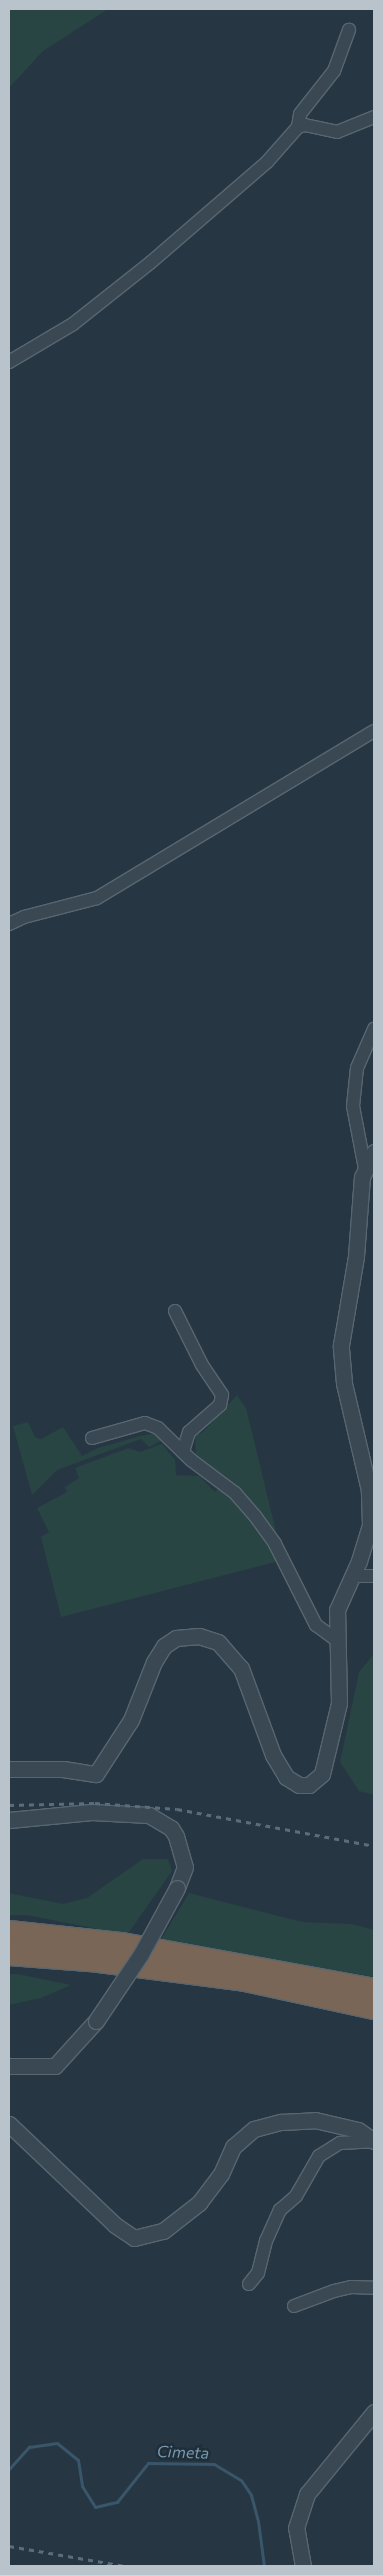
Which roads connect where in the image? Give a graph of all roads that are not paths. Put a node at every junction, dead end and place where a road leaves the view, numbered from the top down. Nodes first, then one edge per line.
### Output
1 (348, 30) dead end
2 (374, 117) edge
3 (298, 127) junction
4 (9, 362) edge
5 (374, 731) edge
6 (9, 924) edge
7 (374, 1029) edge
8 (374, 1152) edge
9 (365, 1169) junction
10 (175, 1311) dead end
11 (92, 1438) dead end
12 (183, 1452) junction
13 (352, 1576) junction
14 (374, 1576) edge
15 (337, 1640) junction
16 (9, 1769) edge
17 (9, 1820) edge
18 (9, 1932) edge
19 (9, 1954) edge
20 (374, 1990) edge
21 (374, 2008) edge
22 (9, 2066) edge
23 (9, 2124) edge
24 (374, 2141) edge
25 (249, 2284) dead end
26 (374, 2288) edge
27 (294, 2306) dead end
28 (374, 2412) edge
29 (303, 2566) edge

1 - 3 street
2 - 3 street
3 - 4 street
5 - 6 street
7 - 9 street
8 - 9 street
9 - 13 street
10 - 12 street
11 - 12 street
12 - 15 street
13 - 14 street
13 - 15 street
15 - 16 street
17 - 22 street, bridge
18 - 20 highway
19 - 21 highway
23 - 24 street
24 - 25 street
26 - 27 street
28 - 29 street

